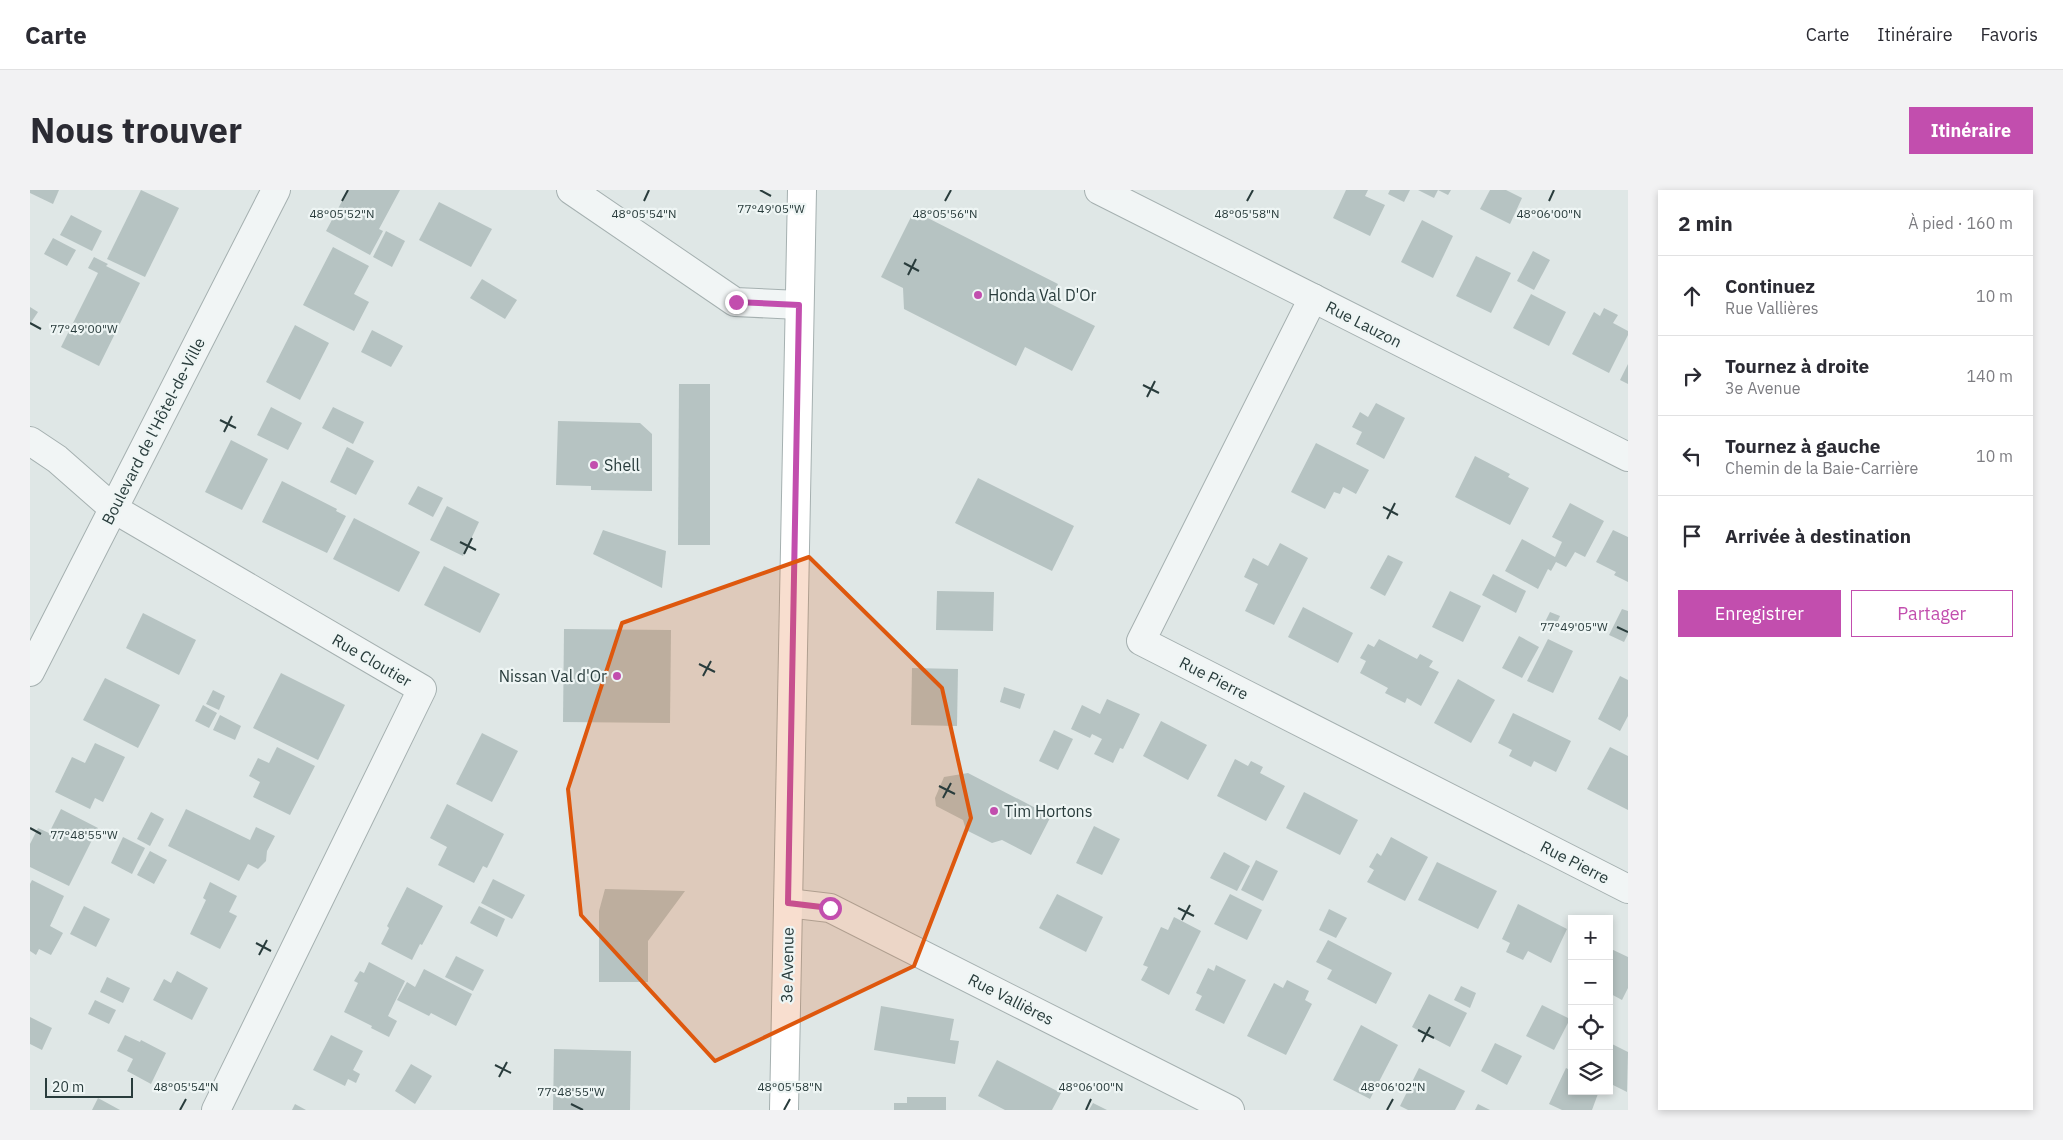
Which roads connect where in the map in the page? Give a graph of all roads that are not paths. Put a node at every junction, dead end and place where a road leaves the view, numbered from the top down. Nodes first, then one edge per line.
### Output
1 (276, 190) edge
2 (571, 190) edge
3 (802, 190) edge
4 (1099, 190) edge
5 (1313, 298) junction
6 (799, 305) junction
7 (30, 441) edge
8 (1628, 457) edge
9 (114, 509) junction
10 (30, 672) edge
11 (1628, 889) edge
12 (788, 903) junction
13 (216, 1110) edge
14 (784, 1110) edge
15 (1230, 1110) edge

1 - 9 street, Boulevard de l'Hôtel-de-Ville
2 - 6 street
3 - 6 main road, 3e Avenue
4 - 5 street, Rue Lauzon
5 - 8 street, Rue Lauzon
5 - 11 street, Rue Pierre
6 - 12 main road, 3e Avenue
7 - 9 street, Rue Cloutier
9 - 10 street, Boulevard de l'Hôtel-de-Ville
9 - 13 street, Rue Cloutier
12 - 14 main road, 3e Avenue
12 - 15 street, Rue Vallières

